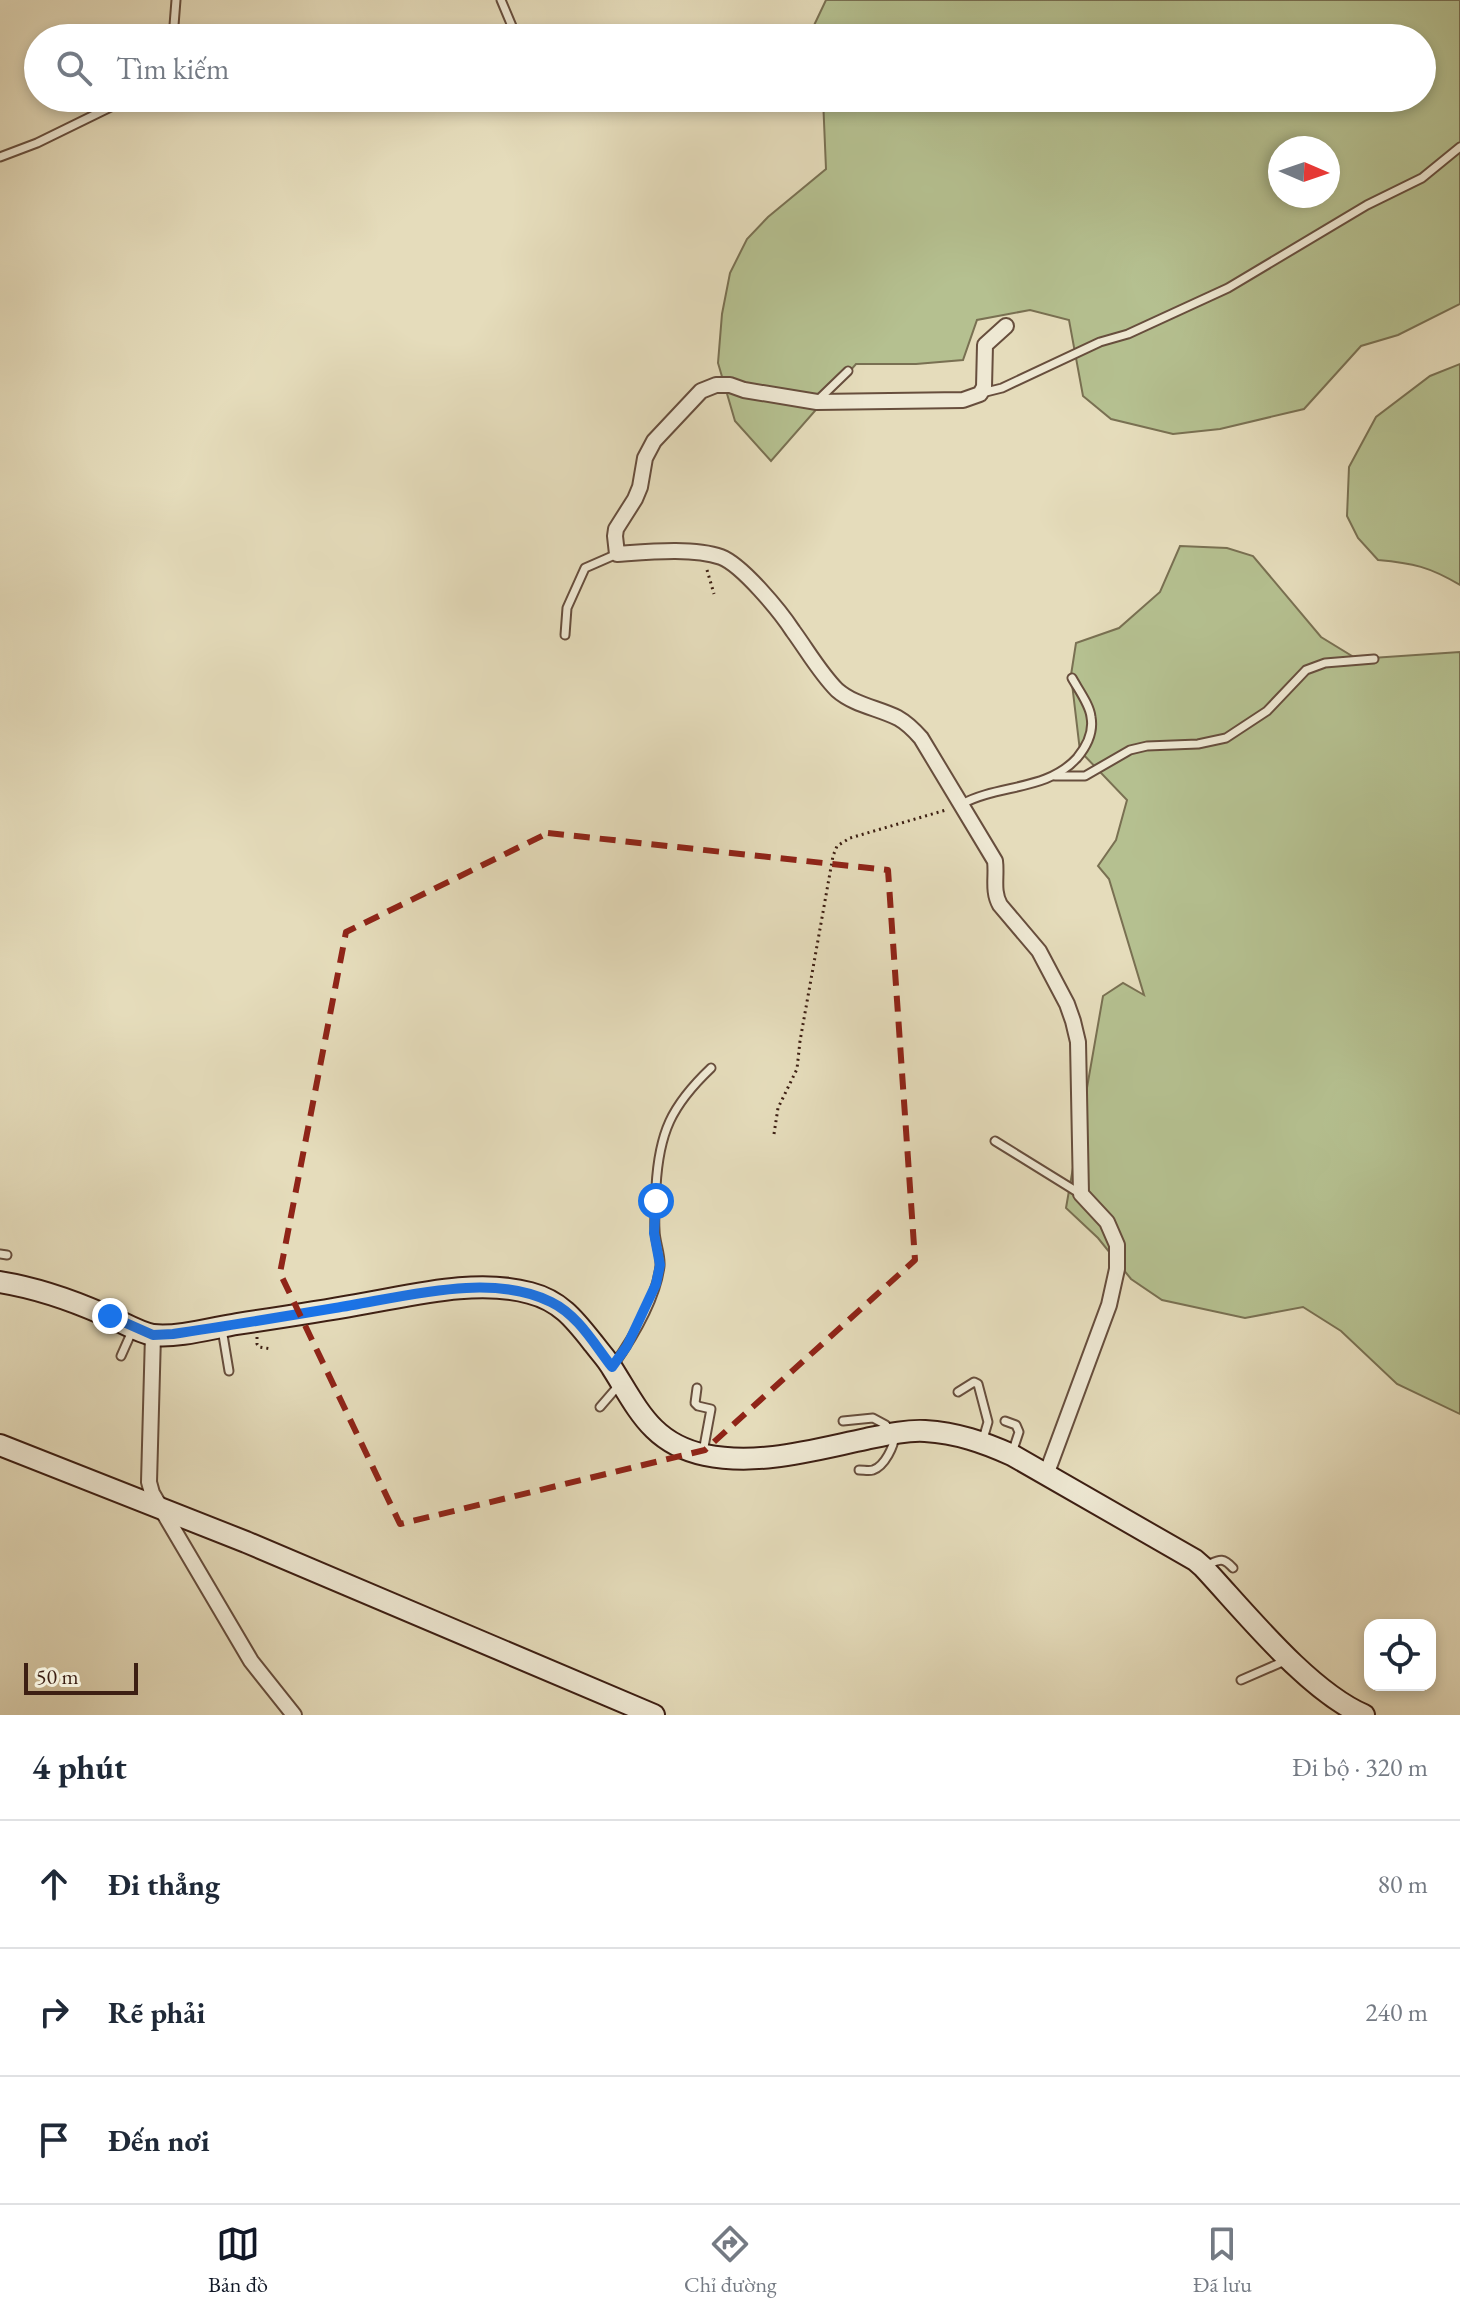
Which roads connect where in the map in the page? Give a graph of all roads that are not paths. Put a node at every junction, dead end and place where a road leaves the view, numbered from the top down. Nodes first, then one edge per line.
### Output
1 (176, 0) edge
2 (501, 0) edge
3 (174, 24) edge
4 (511, 24) edge
5 (100, 112) edge
6 (1460, 147) edge
7 (0, 157) edge
8 (1006, 326) dead end
9 (848, 371) dead end
10 (980, 394) junction
11 (817, 402) junction
12 (617, 554) junction
13 (565, 635) dead end
14 (1374, 659) dead end
15 (1072, 678) dead end
16 (1055, 776) junction
17 (960, 805) junction
18 (711, 1068) dead end
19 (995, 1141) dead end
20 (1081, 1194) junction
21 (0, 1282) edge
22 (222, 1327) junction
23 (143, 1331) junction
24 (121, 1356) dead end
25 (229, 1371) dead end
26 (616, 1376) junction
27 (697, 1388) dead end
28 (958, 1392) dead end
29 (600, 1407) dead end
30 (843, 1421) dead end
31 (1005, 1421) dead end
32 (892, 1434) junction
33 (983, 1441) junction
34 (0, 1445) edge
35 (702, 1455) junction
36 (1012, 1455) junction
37 (859, 1470) dead end
38 (1046, 1475) junction
39 (160, 1508) junction
40 (1203, 1567) junction
41 (1233, 1568) dead end
42 (1289, 1659) junction
43 (1241, 1680) dead end
44 (294, 1715) edge
45 (654, 1715) edge
46 (1364, 1715) edge

1 - 3 lane
2 - 4 lane
5 - 7 lane
6 - 10 lane
8 - 10 street
9 - 11 lane
10 - 11 street
11 - 12 street
12 - 13 lane
12 - 17 street
14 - 16 lane
15 - 16 lane
16 - 17 lane
17 - 20 street
18 - 26 lane
19 - 20 lane
20 - 38 street
21 - 23 street
22 - 23 street
22 - 25 lane
22 - 26 street
23 - 24 lane
23 - 39 street
26 - 29 lane
26 - 35 street
27 - 35 lane
28 - 33 lane
30 - 32 lane
31 - 36 lane
32 - 33 street
32 - 35 street
32 - 37 lane
33 - 36 street
34 - 39 street
36 - 38 street
38 - 40 street
39 - 44 street
39 - 45 street
40 - 41 lane
40 - 42 street
42 - 43 lane
42 - 46 street

